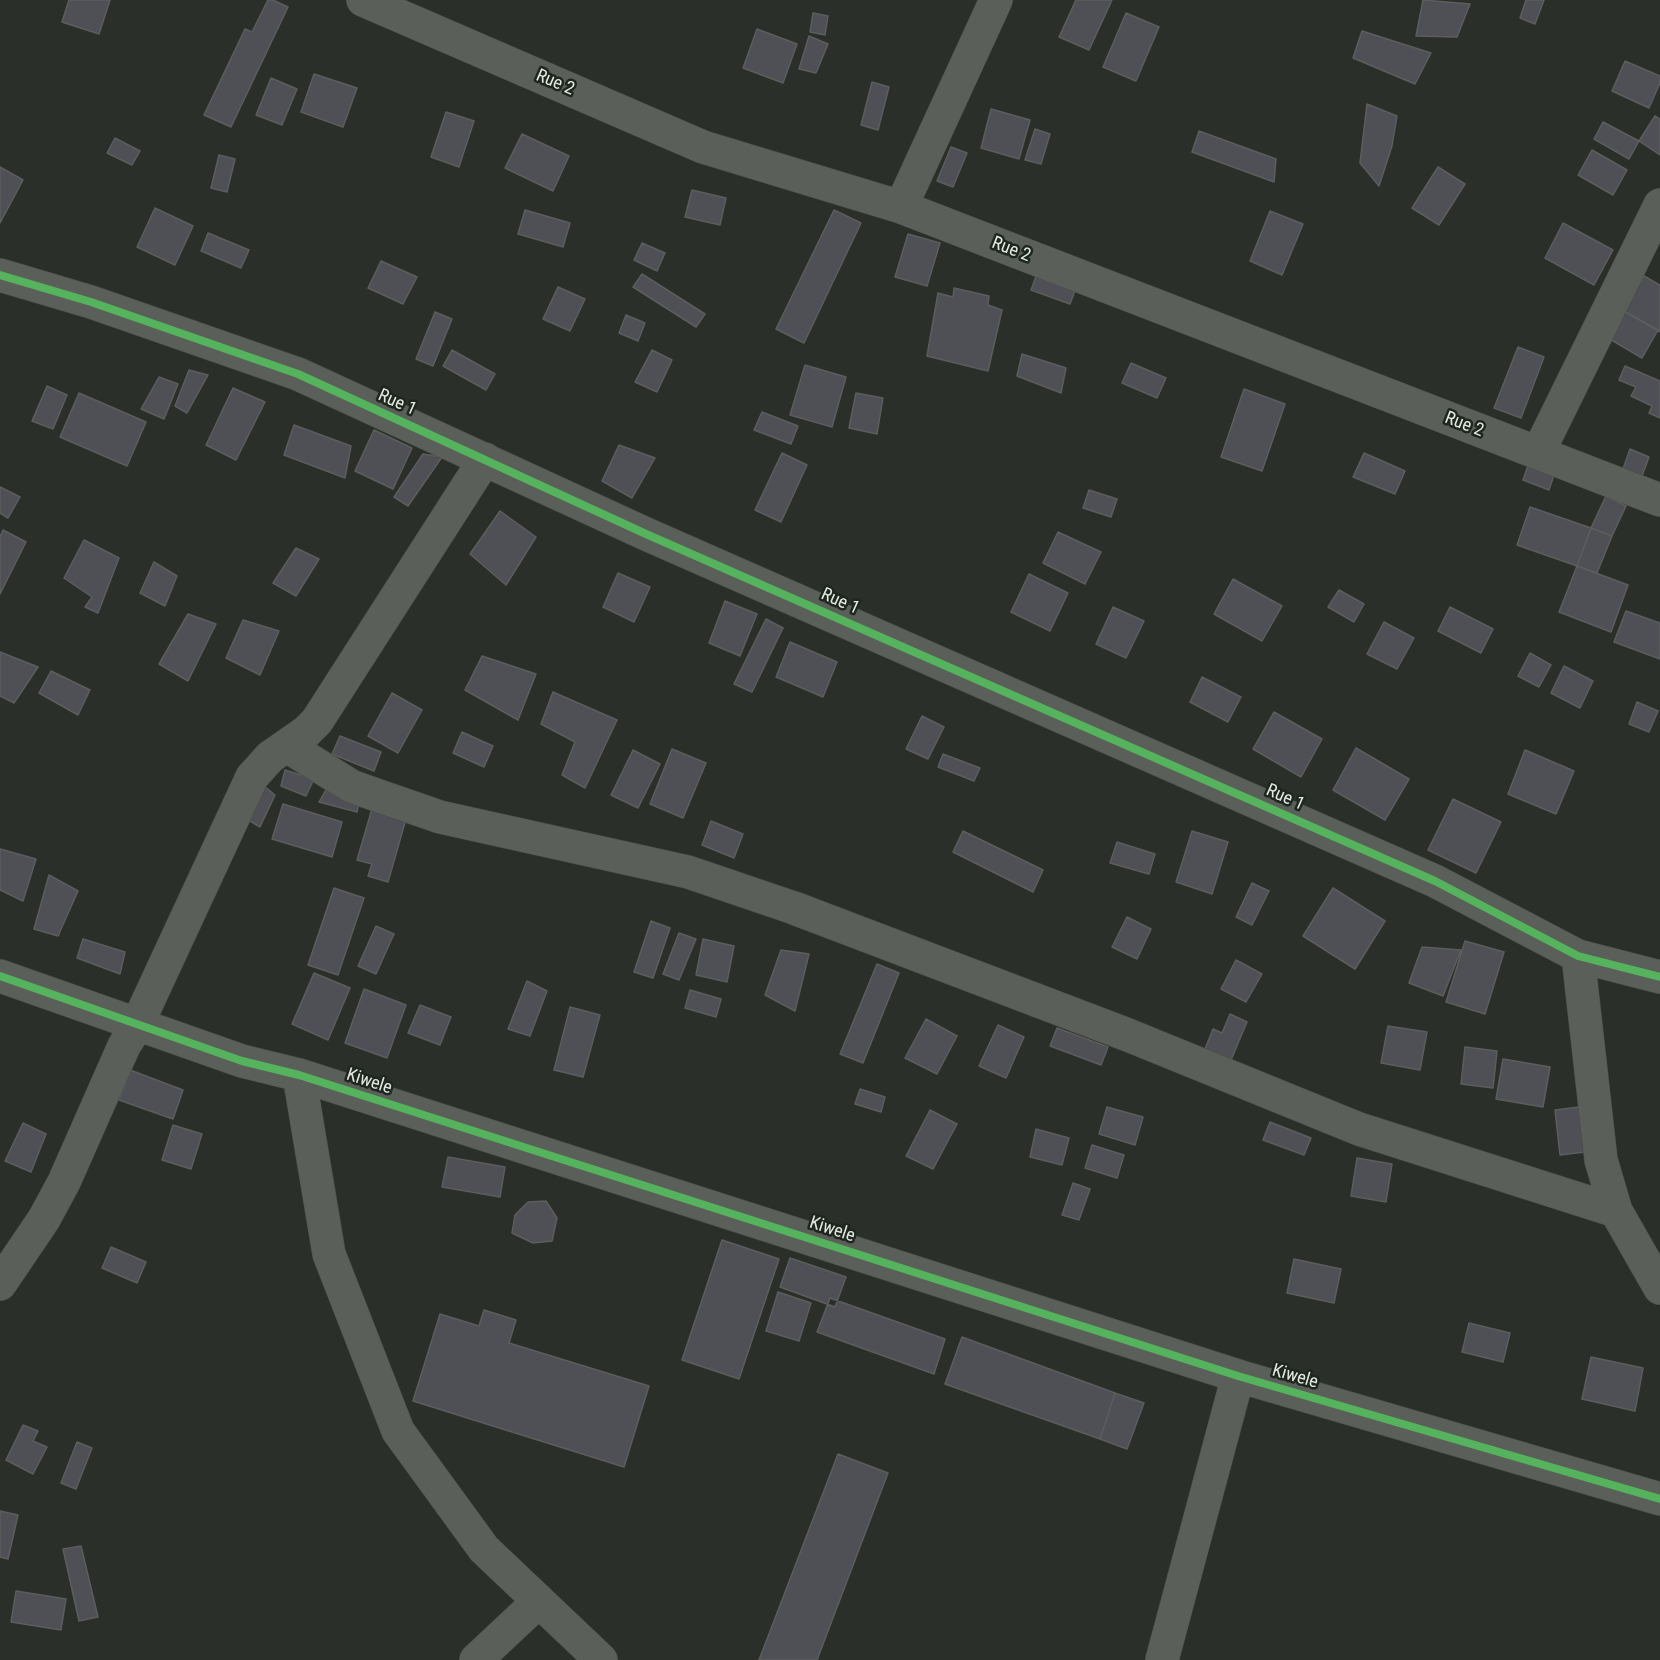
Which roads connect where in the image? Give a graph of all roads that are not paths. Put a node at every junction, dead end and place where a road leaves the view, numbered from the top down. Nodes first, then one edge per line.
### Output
1 (363, 0) edge
2 (996, 0) edge
3 (1660, 205) edge
4 (902, 207) junction
5 (0, 275) edge
6 (1538, 453) junction
7 (485, 459) junction
8 (1660, 500) edge
9 (287, 746) junction
10 (1578, 956) junction
11 (0, 976) edge
12 (1660, 977) edge
13 (137, 1024) junction
14 (299, 1075) junction
15 (1616, 1211) junction
16 (0, 1284) edge
17 (1660, 1288) edge
18 (1238, 1376) junction
19 (1660, 1498) edge
20 (539, 1601) junction
21 (476, 1660) edge
22 (601, 1660) edge
23 (1162, 1660) edge

1 - 4 street, Rue 2
2 - 4 street
3 - 6 street
4 - 6 street, Rue 2
5 - 7 street, Rue 1
6 - 8 street, Rue 2
7 - 9 street
7 - 10 street, Rue 1
9 - 13 street
9 - 15 street
10 - 12 street, Rue 1
10 - 15 street
11 - 13 street, Kiwele
13 - 14 street, Kiwele
13 - 16 street
14 - 18 street, Kiwele
14 - 20 street
15 - 17 street
18 - 19 street, Kiwele
18 - 23 street
20 - 21 street
20 - 22 street

